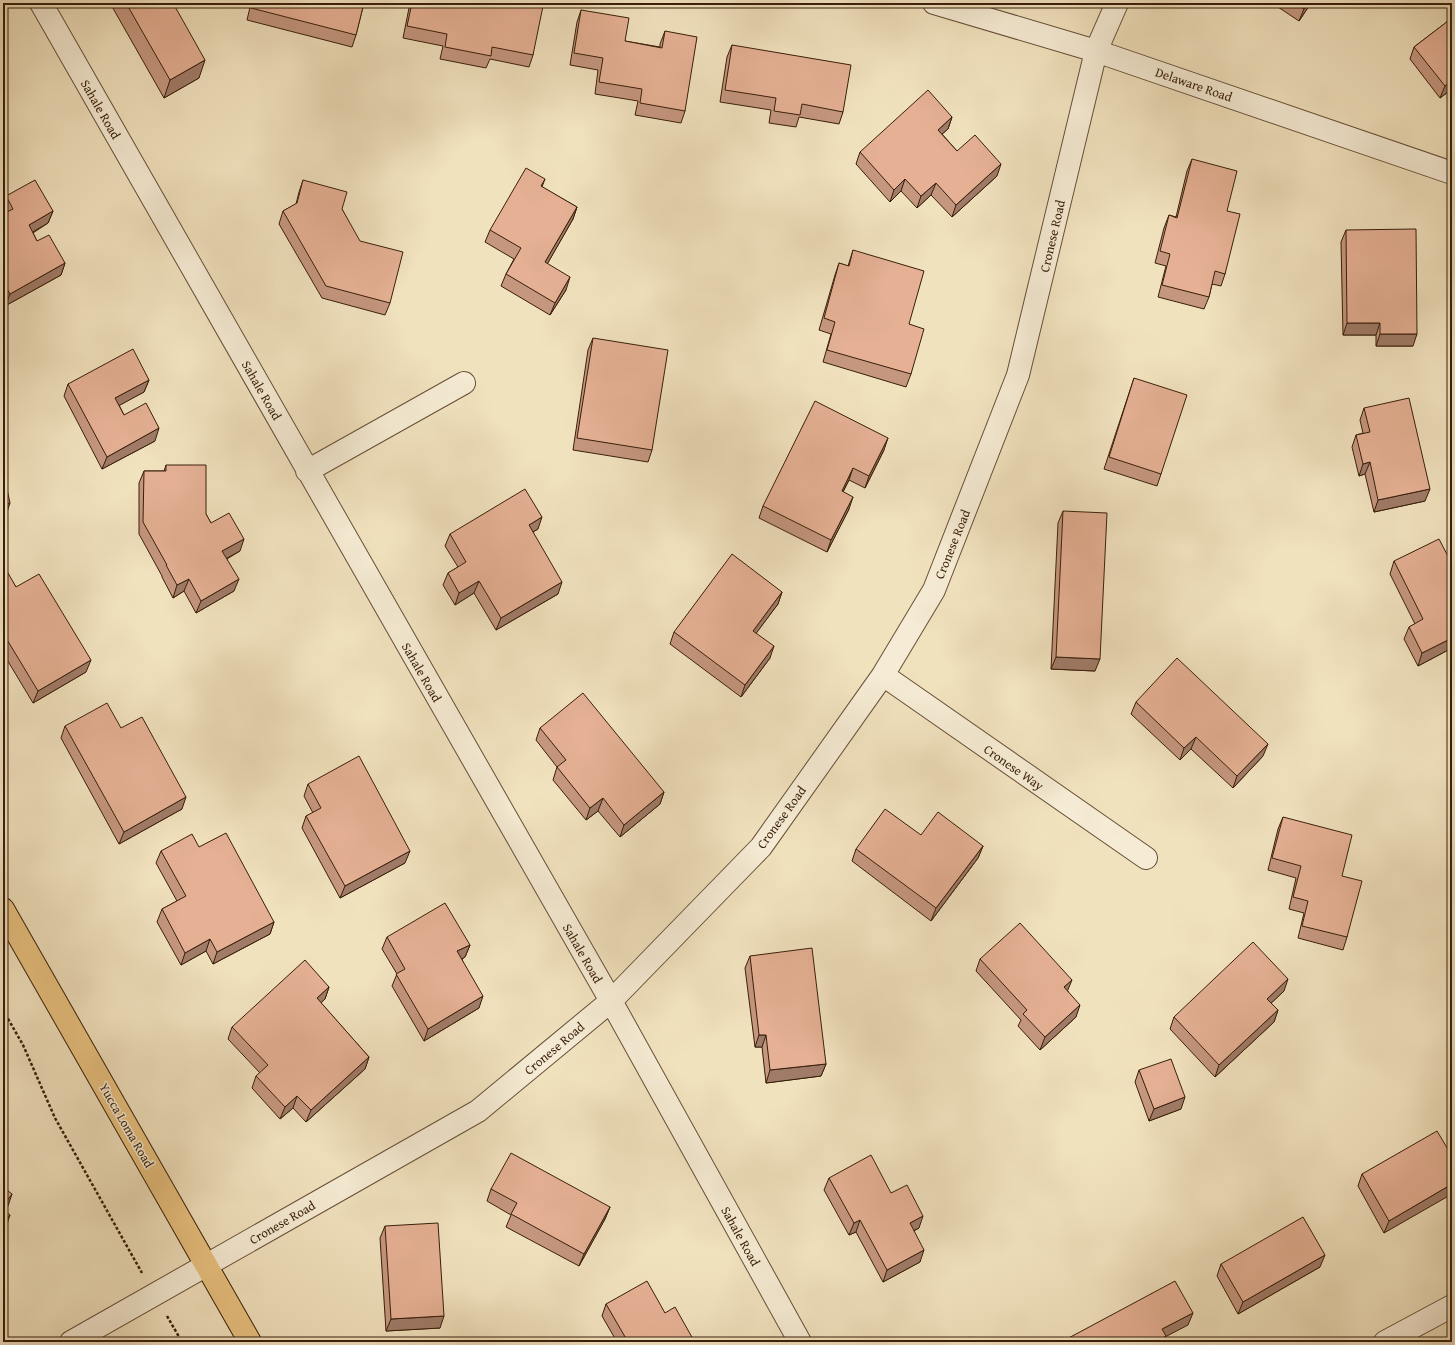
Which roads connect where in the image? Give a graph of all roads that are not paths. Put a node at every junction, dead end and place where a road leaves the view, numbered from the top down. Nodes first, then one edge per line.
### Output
1 (41, 3) edge
2 (934, 3) edge
3 (1117, 3) edge
4 (1096, 51) junction
5 (1452, 173) edge
6 (464, 383) dead end
7 (307, 471) junction
8 (883, 675) junction
9 (1146, 858) dead end
10 (3, 909) edge
11 (611, 1001) junction
12 (206, 1265) junction
13 (1452, 1306) edge
14 (71, 1342) edge
15 (250, 1342) edge
16 (800, 1342) edge
17 (1385, 1342) edge

1 - 7 street, Sahale Road
2 - 4 street, Delaware Road
3 - 4 street, Cronese Road
4 - 5 street, Delaware Road
4 - 8 street, Cronese Road
6 - 7 street
7 - 11 street, Sahale Road
8 - 9 street, Cronese Way
8 - 11 street, Cronese Road
10 - 12 main road, Yucca Loma Road
11 - 12 street, Cronese Road
11 - 16 street, Sahale Road
12 - 14 street, Cronese Road
12 - 15 main road, Yucca Loma Road
13 - 17 street

